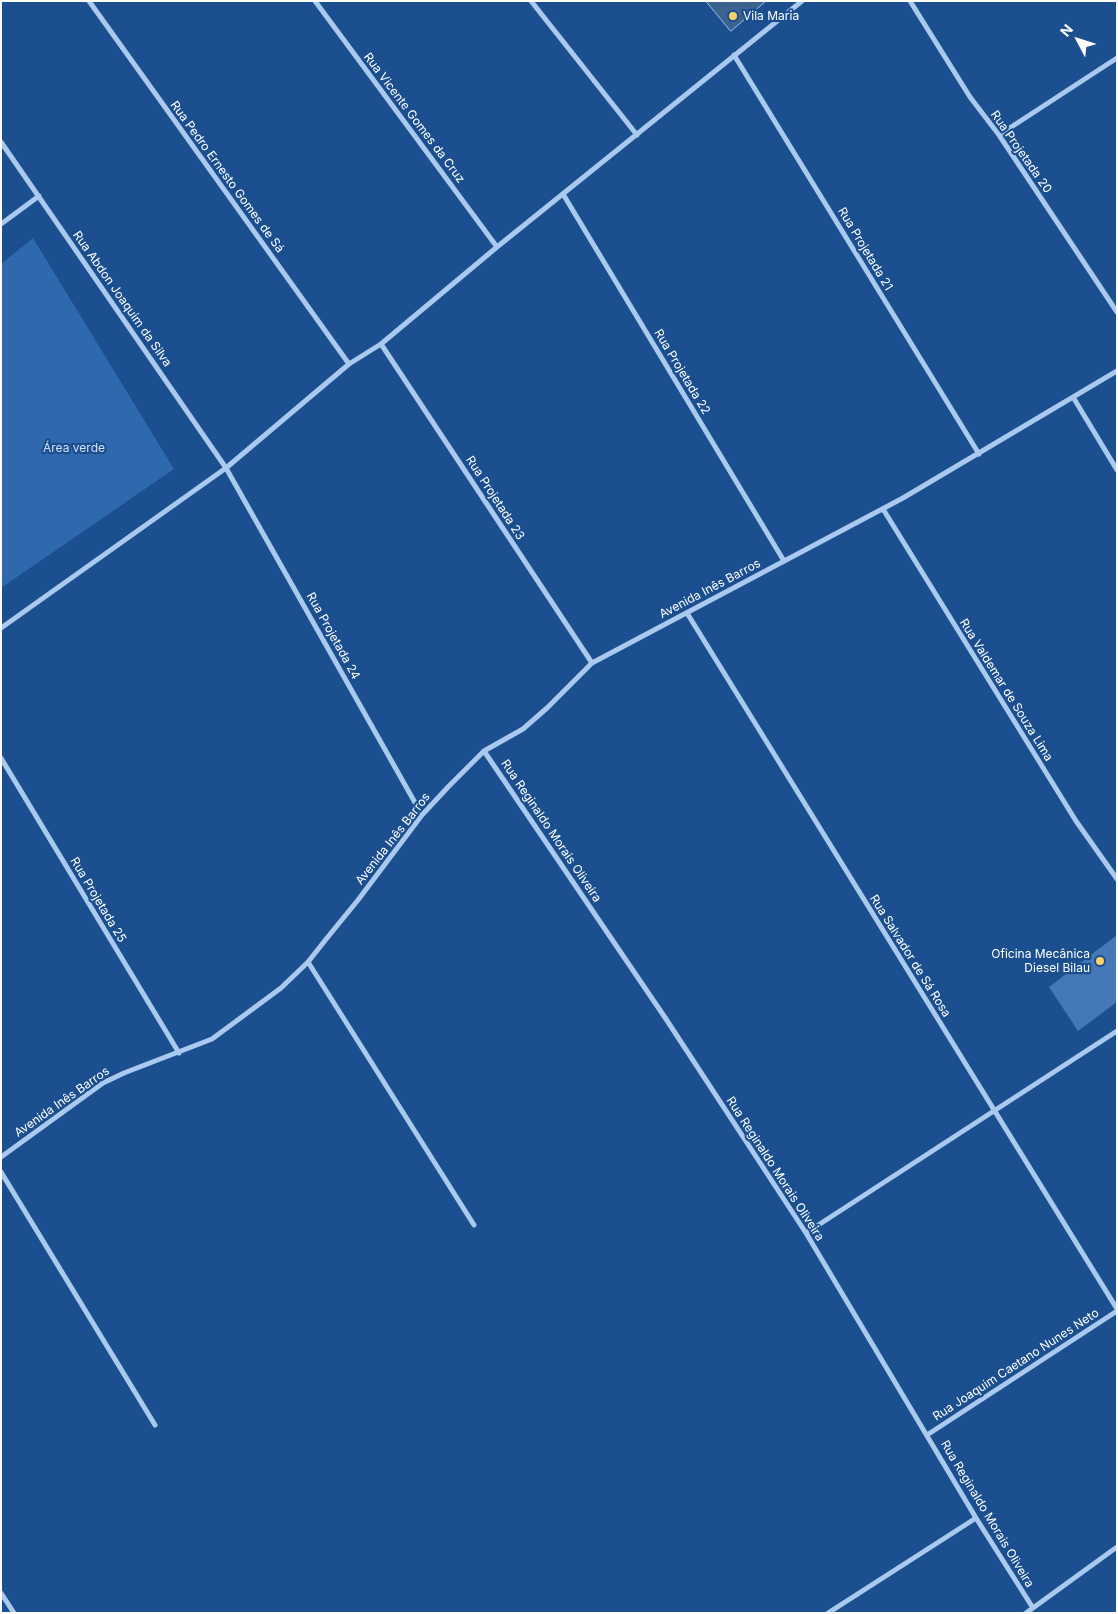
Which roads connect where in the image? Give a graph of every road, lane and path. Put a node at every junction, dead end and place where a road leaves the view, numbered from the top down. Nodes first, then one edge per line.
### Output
1 (89, 1) edge
2 (316, 1) edge
3 (531, 1) edge
4 (802, 1) edge
5 (910, 1) edge
6 (734, 55) junction
7 (1117, 58) edge
8 (637, 135) junction
9 (999, 135) junction
10 (1, 142) edge
11 (563, 194) junction
12 (39, 196) junction
13 (1, 224) edge
14 (497, 247) junction
15 (1117, 312) edge
16 (381, 344) junction
17 (349, 364) junction
18 (1117, 372) edge
19 (1073, 398) junction
20 (979, 454) junction
21 (226, 468) junction
22 (1117, 470) edge
23 (883, 509) junction
24 (784, 561) junction
25 (687, 613) junction
26 (1, 628) edge
27 (592, 663) junction
28 (484, 751) junction
29 (1, 758) edge
30 (422, 814) junction
31 (1117, 879) edge
32 (308, 962) junction
33 (1117, 1031) edge
34 (178, 1053) junction
35 (994, 1111) junction
36 (1, 1157) edge
37 (1, 1172) edge
38 (474, 1225) dead end
39 (806, 1232) junction
40 (1117, 1310) edge
41 (155, 1426) dead end
42 (927, 1435) junction
43 (976, 1518) junction
44 (1117, 1547) edge
45 (1, 1593) edge
46 (1032, 1608) junction
47 (14, 1613) edge
48 (828, 1613) edge
49 (1026, 1613) edge

1 - 17 street, Rua Pedro Ernesto Gomes de Sá
2 - 14 street, Rua Vicente Gomes da Cruz
3 - 8 street
4 - 6 street
5 - 9 street, Rua Projetada 20
6 - 8 street
6 - 20 street, Rua Projetada 21
7 - 9 street
8 - 11 street
9 - 15 street, Rua Projetada 20
10 - 12 street, Rua Abdon Joaquim da Silva
11 - 14 street
11 - 24 street, Rua Projetada 22
12 - 13 street
12 - 21 street, Rua Abdon Joaquim da Silva
14 - 16 street
16 - 17 street
16 - 27 street, Rua Projetada 23
17 - 21 street
18 - 19 street, Avenida Inês Barros
19 - 20 street, Avenida Inês Barros
19 - 22 street
20 - 23 street, Avenida Inês Barros
21 - 26 street
21 - 30 street, Rua Projetada 24
23 - 24 street, Avenida Inês Barros
23 - 31 street, Rua Valdemar de Souza Lima
24 - 25 street, Avenida Inês Barros
25 - 27 street, Avenida Inês Barros
25 - 35 street, Rua Salvador de Sá Rosa
27 - 28 street, Avenida Inês Barros
28 - 30 street, Avenida Inês Barros
28 - 39 street, Rua Reginaldo Morais Oliveira
29 - 34 street, Rua Projetada 25
30 - 32 street, Avenida Inês Barros
32 - 34 street, Avenida Inês Barros
32 - 38 street
33 - 35 street
34 - 36 street, Avenida Inês Barros
35 - 39 street
35 - 40 street, Rua Salvador de Sá Rosa
37 - 41 street
39 - 42 street, Rua Reginaldo Morais Oliveira
40 - 42 street, Rua Joaquim Caetano Nunes Neto
42 - 43 street, Rua Reginaldo Morais Oliveira
43 - 46 street, Rua Reginaldo Morais Oliveira
43 - 48 street
44 - 46 street
45 - 47 street
46 - 49 street

